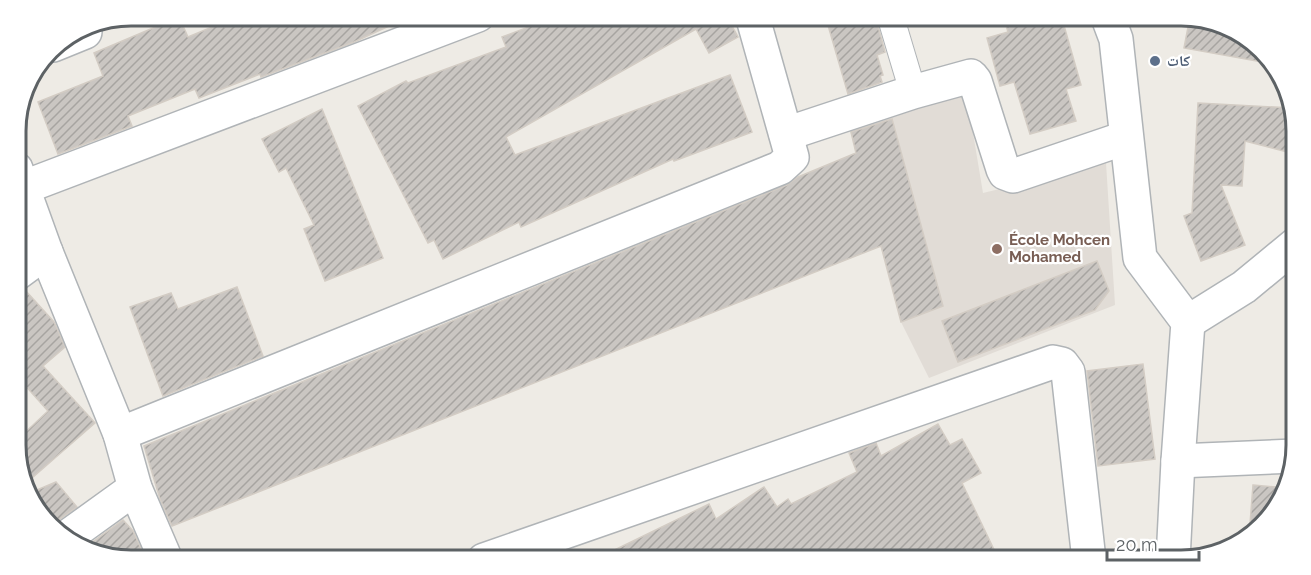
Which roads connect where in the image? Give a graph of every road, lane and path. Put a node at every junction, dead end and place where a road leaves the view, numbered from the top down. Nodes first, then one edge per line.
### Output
1 (447, 26) edge
2 (755, 26) edge
3 (893, 26) edge
4 (1111, 26) edge
5 (913, 92) junction
6 (786, 134) junction
7 (1125, 138) junction
8 (26, 176) edge
9 (26, 197) edge
10 (46, 252) junction
11 (1286, 252) edge
12 (26, 267) edge
13 (1188, 322) junction
14 (120, 434) junction
15 (1284, 456) edge
16 (1178, 461) junction
17 (135, 489) junction
18 (74, 532) edge
19 (1088, 549) edge
20 (1174, 549) edge
21 (162, 550) edge
22 (514, 550) edge

1 - 8 street
2 - 6 street
3 - 5 street
4 - 7 street
5 - 6 street
5 - 7 street
6 - 14 street
7 - 13 street
9 - 10 street
10 - 12 street
10 - 14 street
11 - 13 street
13 - 16 street
14 - 17 street
15 - 16 street
16 - 20 street
17 - 18 street
17 - 21 street
19 - 22 street

